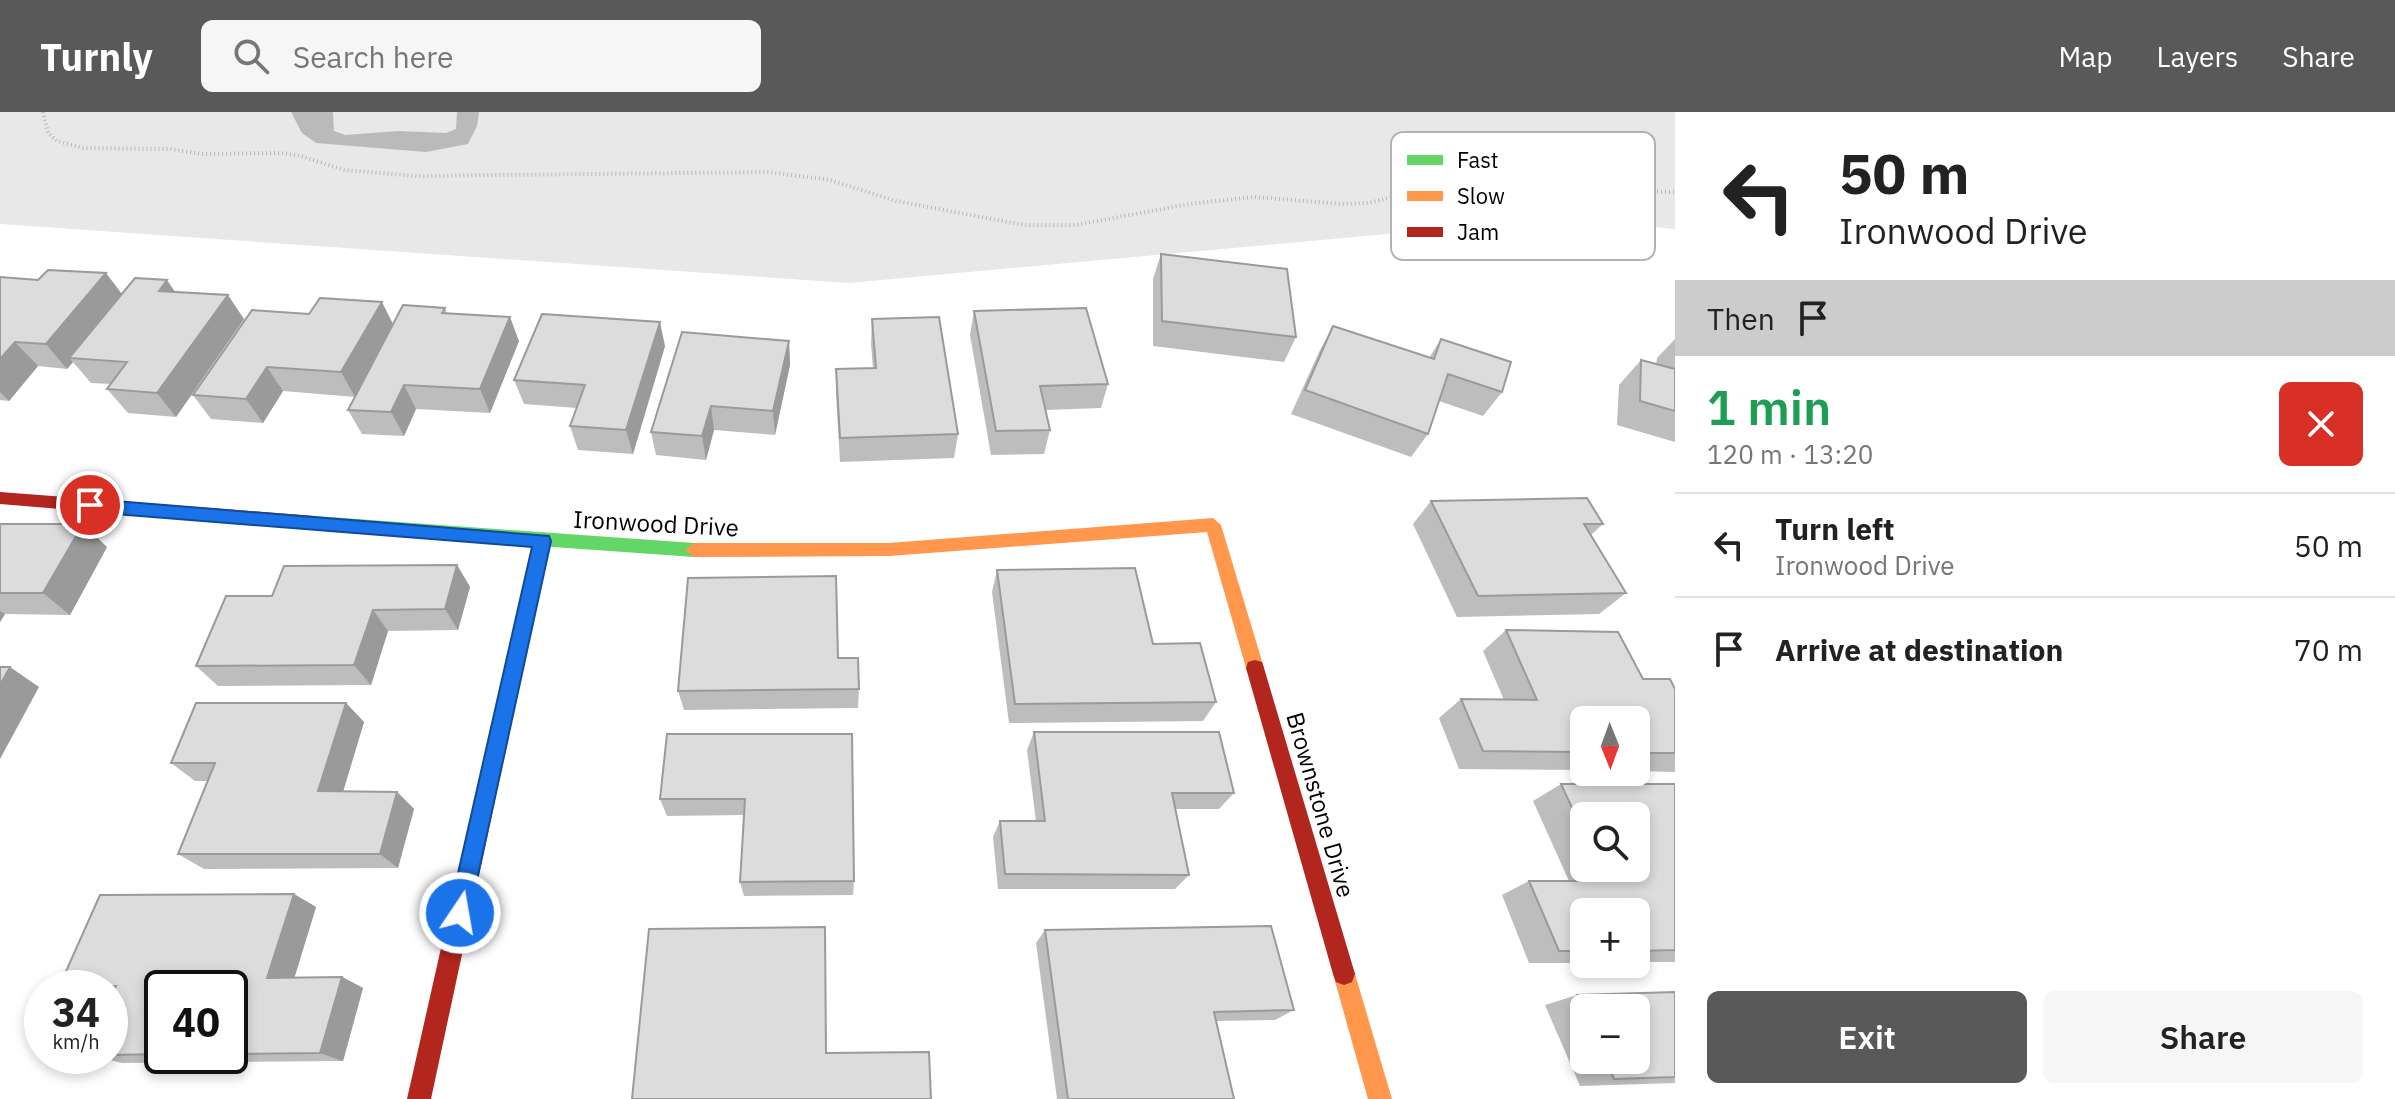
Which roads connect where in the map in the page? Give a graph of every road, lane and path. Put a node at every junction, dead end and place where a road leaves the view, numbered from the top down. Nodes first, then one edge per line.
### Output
1 (43, 112) edge
2 (1655, 192) edge
3 (1675, 192) edge
4 (1391, 197) edge
5 (0, 498) edge
6 (1213, 525) joint
7 (542, 541) junction
8 (419, 1099) edge
9 (1380, 1099) edge

1 - 4 path
2 - 3 path
5 - 7 street, Ironwood Drive
6 - 7 street, Ironwood Drive
6 - 9 street, Brownstone Drive
7 - 8 street

